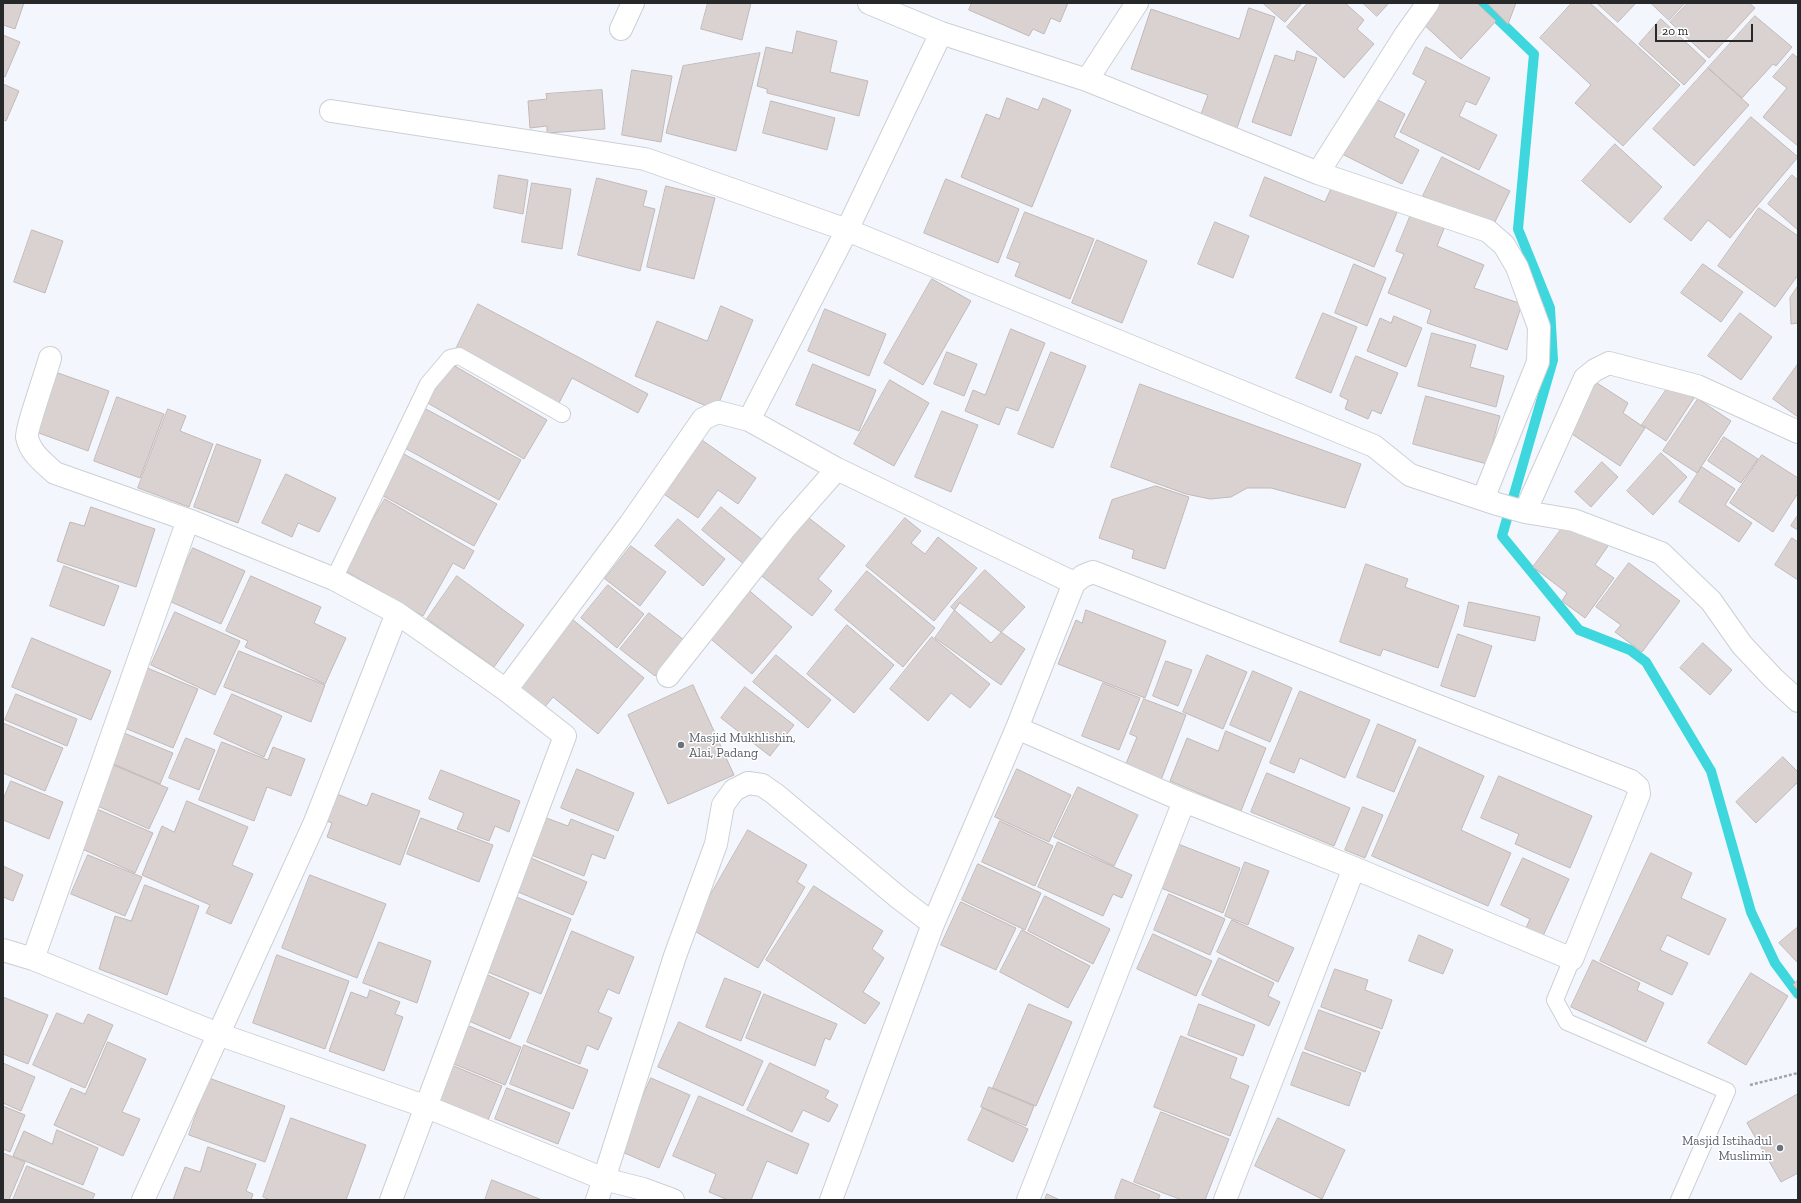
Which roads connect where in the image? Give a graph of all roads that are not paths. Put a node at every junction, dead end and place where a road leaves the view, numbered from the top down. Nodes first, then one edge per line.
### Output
1 (633, 3) edge
2 (870, 3) edge
3 (1137, 3) edge
4 (1428, 3) edge
5 (621, 29) dead end
6 (941, 33) junction
7 (1087, 80) junction
8 (331, 111) dead end
9 (1318, 173) junction
10 (847, 230) junction
11 (50, 358) dead end
12 (562, 414) dead end
13 (749, 420) junction
14 (1798, 432) edge
15 (837, 469) junction
16 (1505, 506) junction
17 (188, 520) junction
18 (334, 579) junction
19 (1074, 583) junction
20 (397, 613) junction
21 (668, 676) dead end
22 (506, 690) junction
23 (1798, 701) edge
24 (1017, 728) junction
25 (1184, 801) junction
26 (1354, 868) junction
27 (933, 924) junction
28 (3, 950) edge
29 (34, 959) junction
30 (1572, 959) junction
31 (218, 1034) junction
32 (427, 1107) junction
33 (604, 1179) junction
34 (143, 1200) edge
35 (391, 1200) edge
36 (597, 1200) edge
37 (673, 1200) edge
38 (831, 1200) edge
39 (1028, 1200) edge
40 (1225, 1200) edge
41 (1679, 1200) edge

1 - 5 street
2 - 6 street
3 - 7 street
4 - 9 street
6 - 7 street
6 - 10 street
7 - 9 street
8 - 10 street
9 - 16 street
10 - 13 street
10 - 16 street
11 - 17 street
12 - 18 lane
13 - 15 street
13 - 22 street
14 - 16 street
15 - 19 street
15 - 21 street
16 - 23 street
17 - 18 street
17 - 29 street
18 - 20 street
19 - 24 street
19 - 30 street
20 - 22 street
20 - 31 street
22 - 32 street
24 - 25 street
24 - 27 street
25 - 26 street
25 - 39 street
26 - 30 street
26 - 40 street
27 - 33 street
27 - 38 street
28 - 29 street
29 - 31 street
30 - 41 lane
31 - 32 street
31 - 34 street
32 - 33 street
32 - 35 street
33 - 36 street
33 - 37 street

